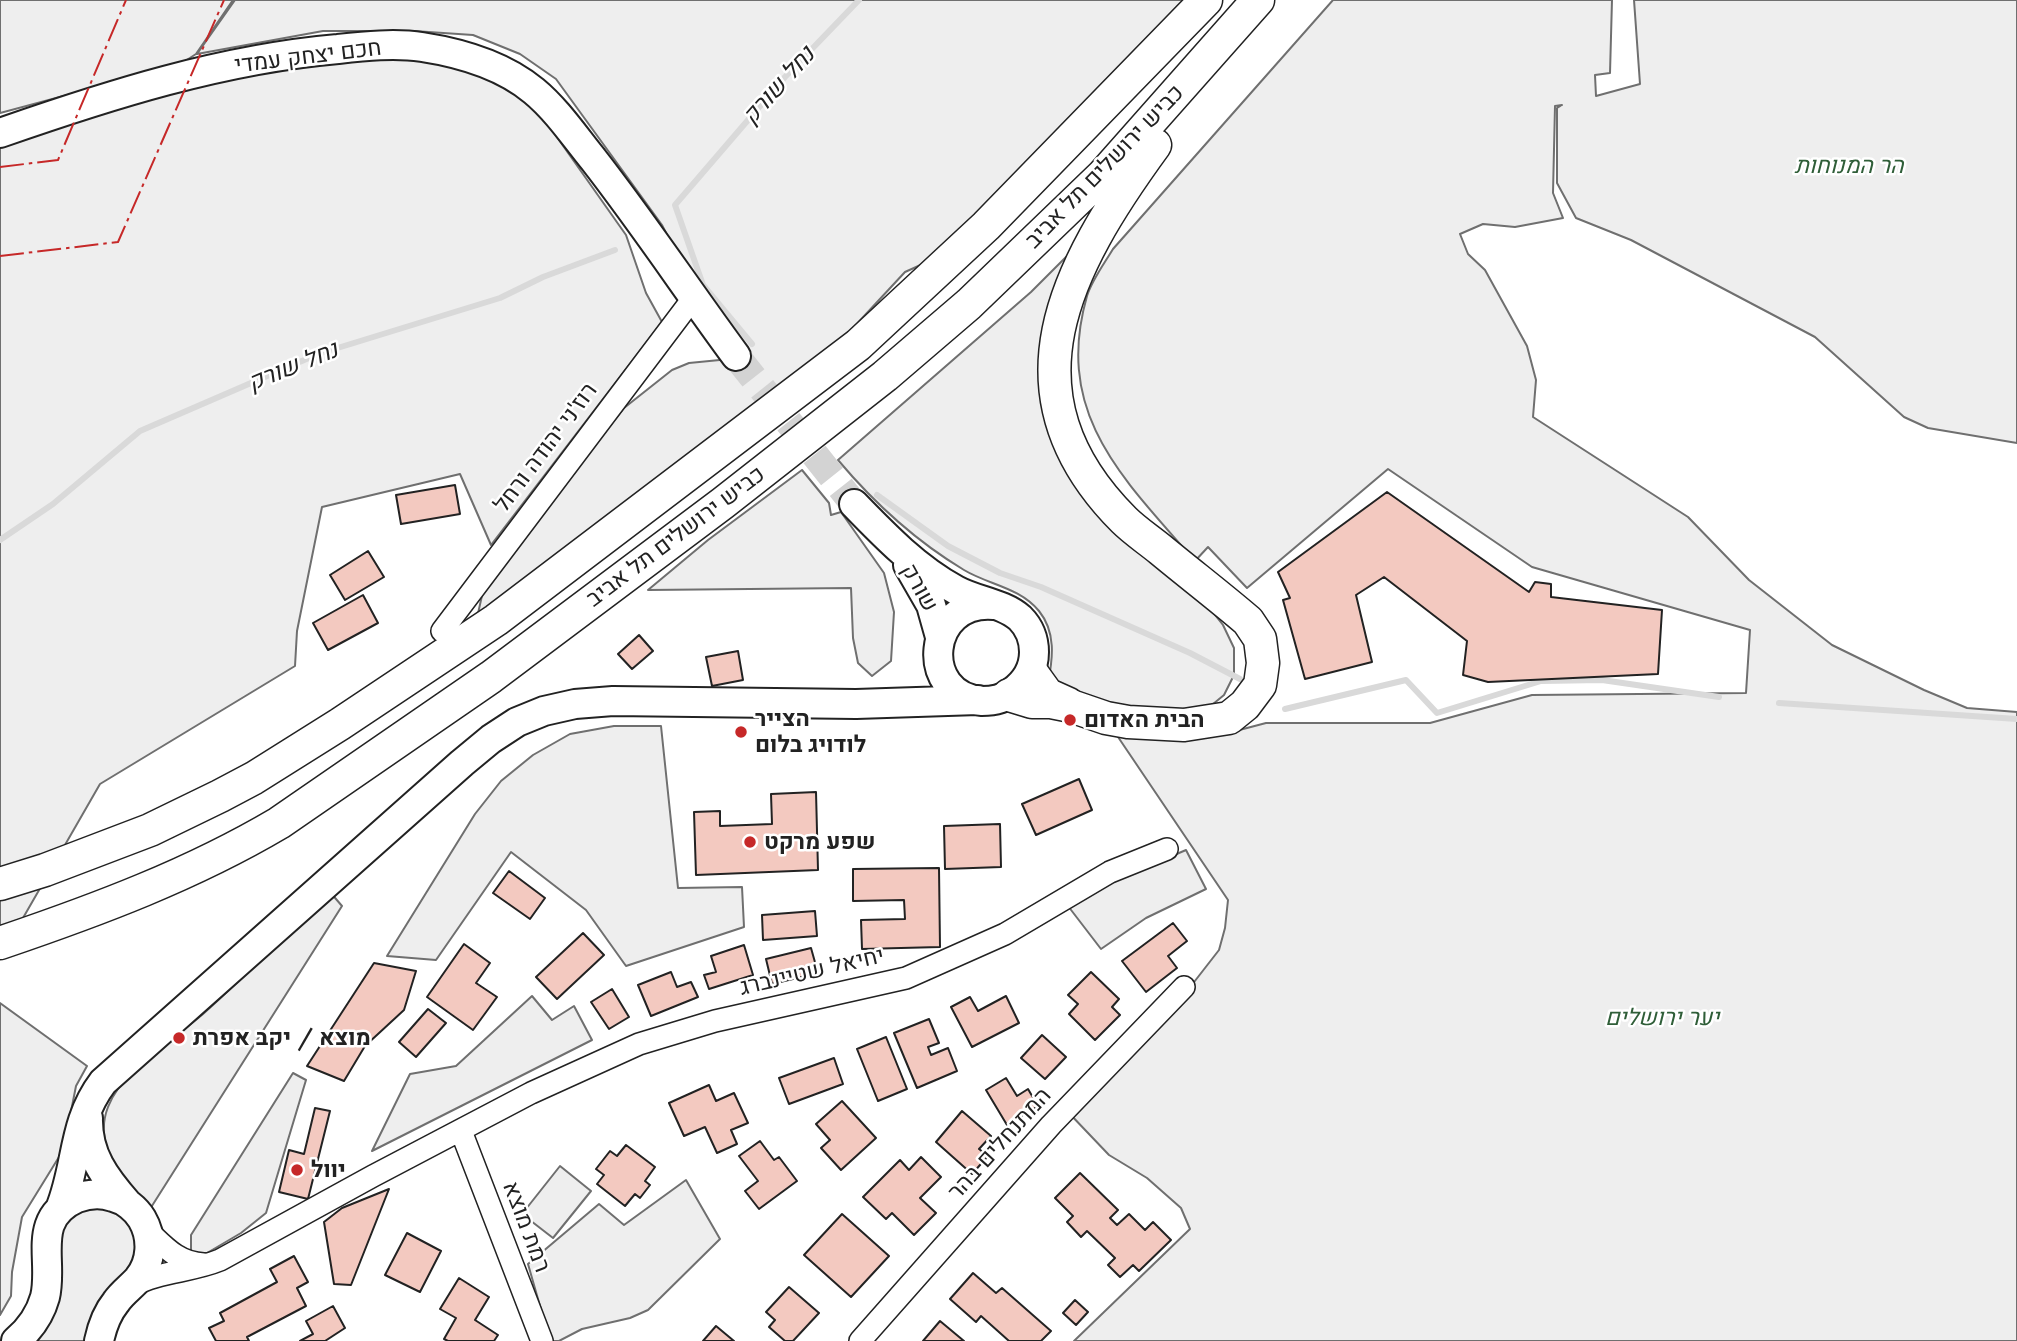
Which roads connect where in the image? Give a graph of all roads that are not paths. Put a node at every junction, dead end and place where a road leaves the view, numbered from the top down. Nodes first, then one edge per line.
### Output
1 (1206, 0) edge
2 (1249, 11) edge
3 (0, 133) edge
4 (694, 297) junction
5 (736, 356) tunnel mouth
6 (854, 504) tunnel mouth
7 (892, 542) junction
8 (994, 605) junction
9 (442, 631) dead end
10 (1260, 639) junction
11 (939, 641) junction
12 (1033, 665) junction
13 (1009, 695) junction
14 (978, 700) junction
15 (856, 704) junction
16 (1167, 849) dead end
17 (0, 884) edge
18 (0, 943) edge
19 (1184, 987) dead end
20 (89, 1104) junction
21 (461, 1131) junction
22 (128, 1204) junction
23 (60, 1209) junction
24 (147, 1230) junction
25 (220, 1261) junction
26 (128, 1288) junction
27 (540, 1340) edge
28 (16, 1341) edge
29 (99, 1341) edge
30 (860, 1341) edge

1 - 17 highway, כביש ירושלים תל אביב
2 - 10 highway
2 - 18 highway, כביש ירושלים תל אביב
3 - 4 main road, חכם יצחק עמדי
4 - 5 main road, חכם יצחק עמדי
4 - 9 street, רוז'ני יהודה ורחל
6 - 7 main road
7 - 8 main road
7 - 11 main road, שורק
8 - 11 main road
8 - 12 main road
10 - 12 street
10 - 13 highway
11 - 14 main road
11 - 15 main road
12 - 13 main road
13 - 14 main road
14 - 15 main road
15 - 20 main road
16 - 21 street, יחיאל שטיינברג
19 - 30 street, המתנחלים בהר
20 - 22 main road
20 - 23 main road
21 - 25 street, יחיאל שטיינברג
21 - 27 street, רמת מוצא
22 - 23 main road
22 - 24 main road
23 - 28 main road
24 - 25 street
24 - 26 main road
25 - 26 street, יחיאל שטיינברג
26 - 29 main road

